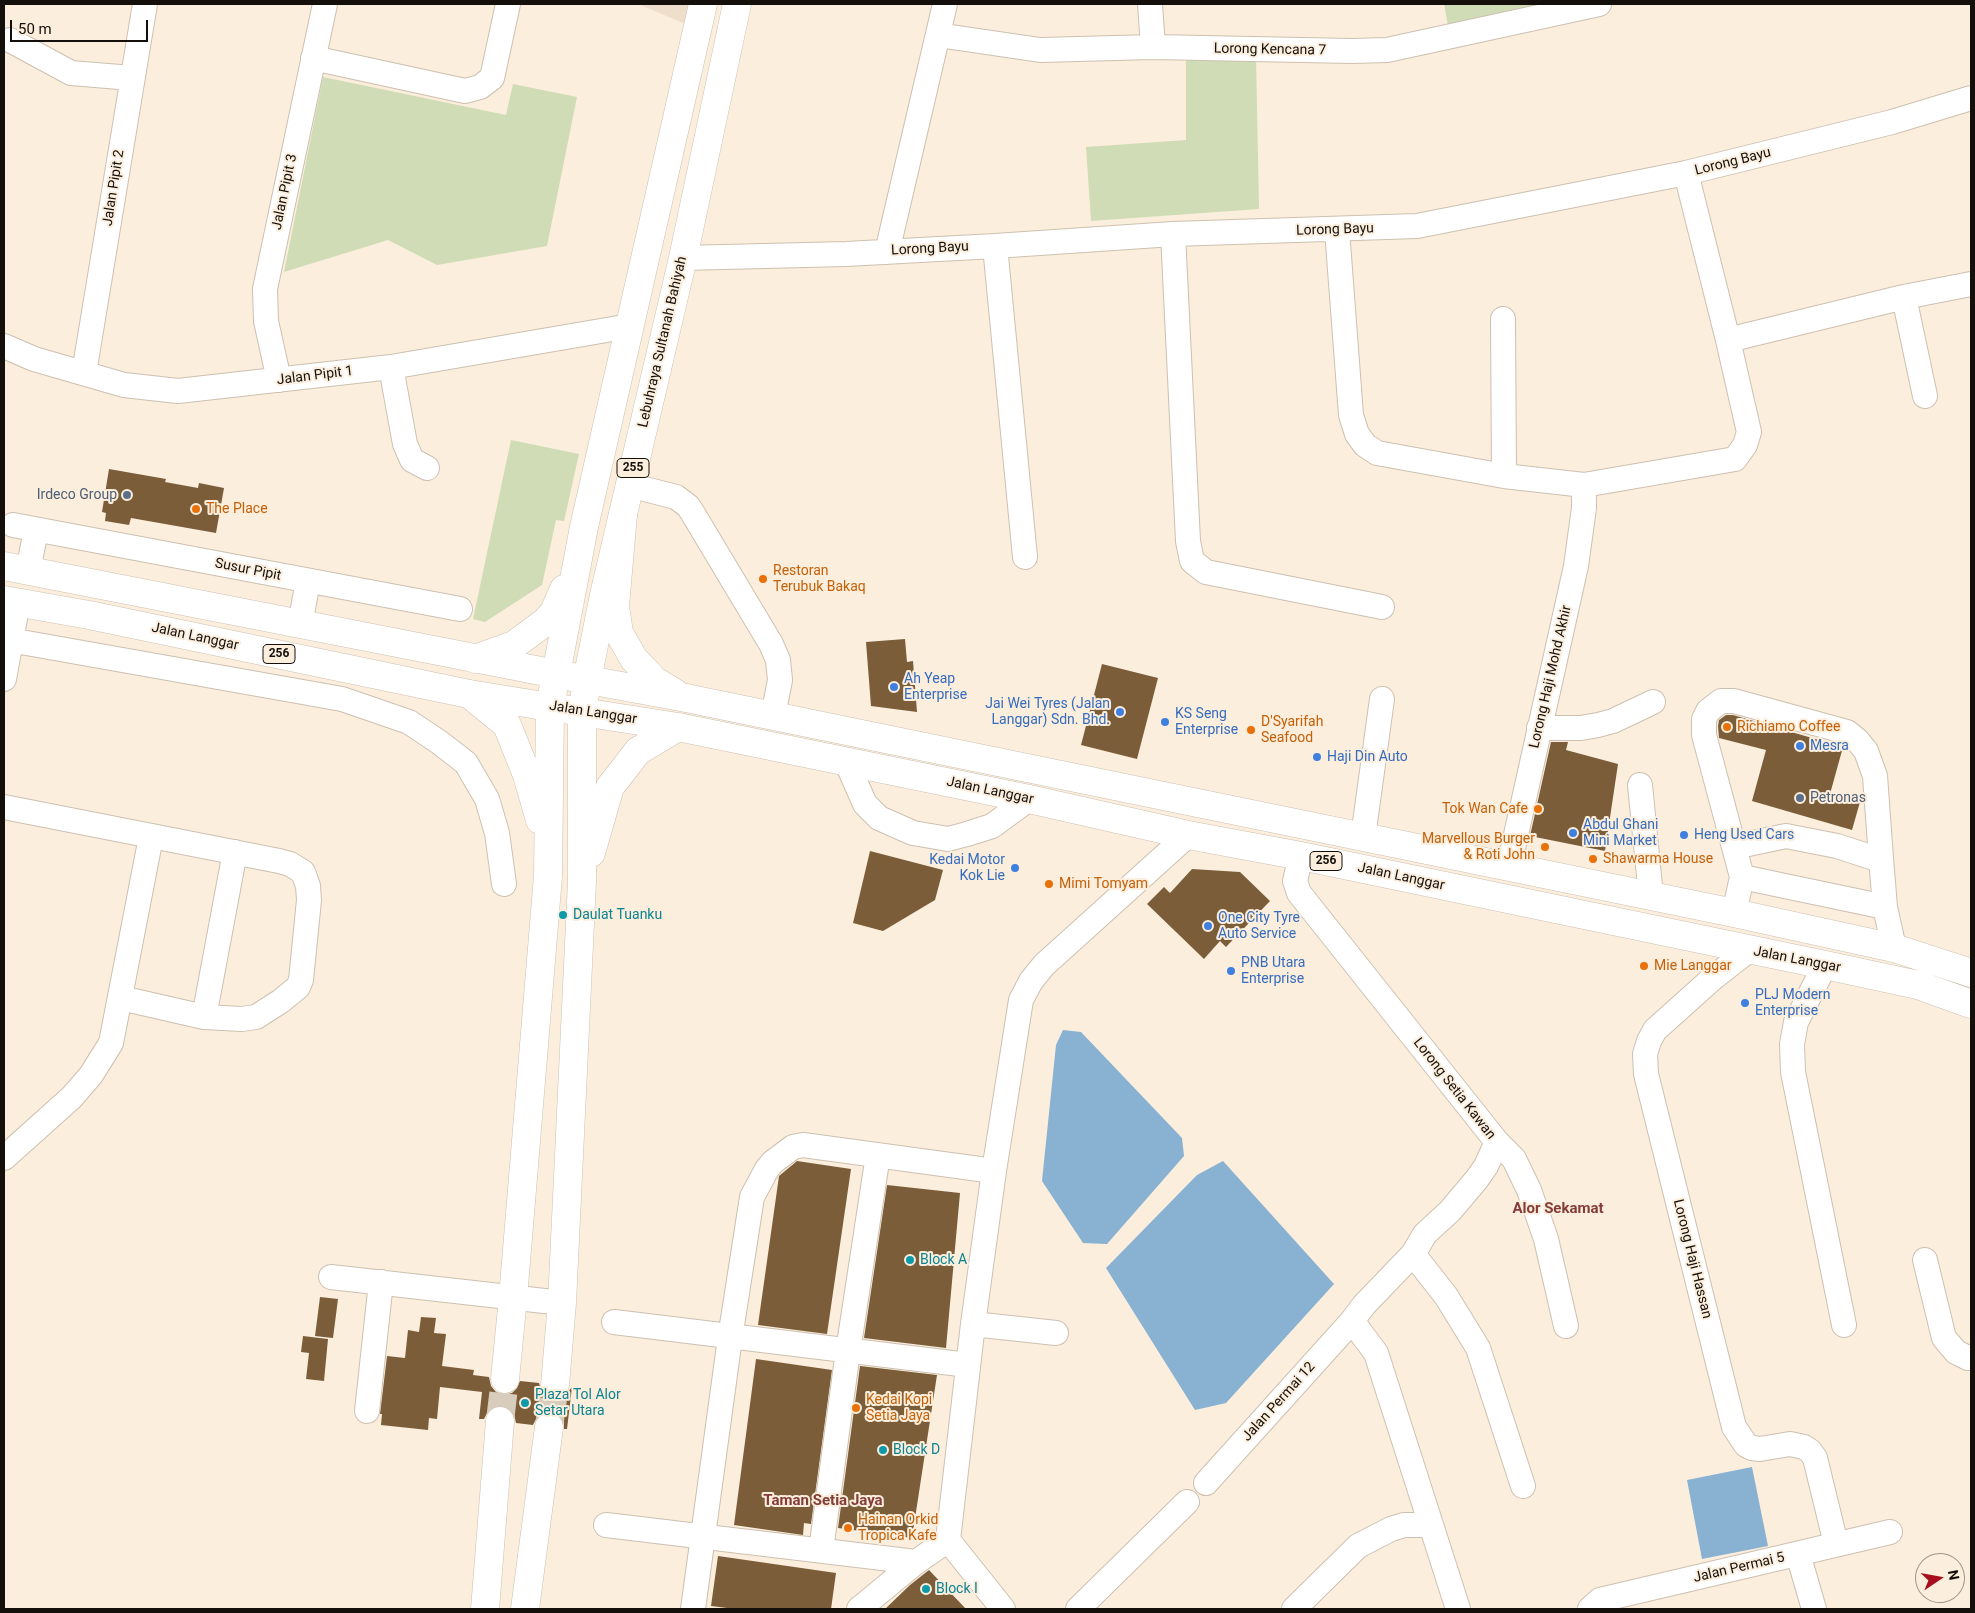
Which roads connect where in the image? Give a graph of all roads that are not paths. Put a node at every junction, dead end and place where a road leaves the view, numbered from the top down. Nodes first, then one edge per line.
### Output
1 (145, 4) edge
2 (325, 4) edge
3 (508, 4) edge
4 (704, 4) edge
5 (737, 4) edge
6 (945, 4) edge
7 (1150, 4) edge
8 (1599, 4) edge
9 (938, 34) junction
10 (10, 40) dead end
11 (1153, 48) junction
12 (313, 58) junction
13 (132, 78) junction
14 (1971, 98) edge
15 (1686, 174) junction
16 (661, 193) junction
17 (1337, 230) junction
18 (1173, 234) junction
19 (995, 246) junction
20 (887, 252) junction
21 (684, 258) junction
22 (1971, 284) edge
23 (1904, 297) junction
24 (632, 315) junction
25 (1503, 318) dead end
26 (1728, 340) junction
27 (4, 346) edge
28 (391, 367) junction
29 (84, 373) junction
30 (279, 380) junction
31 (1925, 396) dead end
32 (427, 468) dead end
33 (1504, 476) junction
34 (629, 485) junction
35 (1584, 485) junction
36 (623, 514) junction
37 (584, 527) junction
38 (1025, 557) dead end
39 (12, 568) edge
40 (308, 581) junction
41 (460, 608) dead end
42 (1382, 608) dead end
43 (9, 618) edge
44 (300, 624) junction
45 (474, 659) junction
46 (556, 674) junction
47 (4, 679) edge
48 (587, 680) junction
49 (469, 694) junction
50 (681, 697) junction
51 (1382, 699) dead end
52 (1653, 702) dead end
53 (550, 707) junction
54 (582, 711) junction
55 (773, 716) junction
56 (678, 727) junction
57 (1539, 728) junction
58 (846, 761) junction
59 (1640, 785) dead end
60 (1029, 799) junction
61 (4, 807) edge
62 (1188, 835) junction
63 (151, 837) junction
64 (1363, 837) junction
65 (1734, 847) junction
66 (235, 852) junction
67 (1301, 856) junction
68 (1881, 858) junction
69 (1509, 866) junction
70 (548, 876) junction
71 (1742, 878) junction
72 (582, 881) junction
73 (504, 884) dead end
74 (1651, 896) junction
75 (1885, 907) junction
76 (1734, 913) junction
77 (1894, 948) junction
78 (1749, 950) junction
79 (1825, 965) junction
80 (1971, 973) edge
81 (121, 998) junction
82 (1971, 1004) edge
83 (204, 1017) junction
84 (1497, 1142) junction
85 (878, 1155) junction
86 (4, 1158) edge
87 (994, 1171) junction
88 (1413, 1254) junction
89 (1926, 1260) dead end
90 (331, 1277) dead end
91 (380, 1282) junction
92 (513, 1298) junction
93 (562, 1303) junction
94 (1352, 1321) junction
95 (614, 1322) dead end
96 (973, 1324) junction
97 (1844, 1325) dead end
98 (1566, 1326) dead end
99 (1056, 1333) dead end
100 (730, 1338) junction
101 (848, 1351) junction
102 (1971, 1357) edge
103 (968, 1365) junction
104 (505, 1379) tunnel mouth
105 (555, 1385) tunnel mouth
106 (367, 1411) dead end
107 (500, 1421) tunnel mouth
108 (549, 1427) tunnel mouth
109 (1206, 1483) dead end
110 (1522, 1486) dead end
111 (1187, 1502) dead end
112 (606, 1525) dead end
113 (1431, 1525) junction
114 (1890, 1532) dead end
115 (703, 1537) junction
116 (948, 1540) junction
117 (1836, 1544) junction
118 (821, 1550) junction
119 (1798, 1554) junction
120 (916, 1562) junction
121 (485, 1609) edge
122 (525, 1609) edge
123 (693, 1609) edge
124 (859, 1609) edge
125 (1003, 1609) edge
126 (1078, 1609) edge
127 (1294, 1609) edge
128 (1458, 1609) edge
129 (1590, 1609) edge
130 (1814, 1609) edge

1 - 13 street, Jalan Pipit 2
2 - 12 street, Jalan Pipit 3
3 - 12 street
4 - 16 main road, 255
5 - 21 main road, Lebuhraya Sultanah Bahiyah / 255
6 - 9 street
7 - 11 street
8 - 11 street, Lorong Kencana 7
9 - 11 street, Lorong Kencana 7
9 - 20 street
10 - 13 street
12 - 30 street, Jalan Pipit 3
13 - 29 street, Jalan Pipit 2
14 - 15 street, Lorong Bayu
15 - 17 street, Lorong Bayu
15 - 26 street
16 - 21 main road
16 - 24 main road, 255
17 - 18 street, Lorong Bayu
17 - 33 street
18 - 19 street, Lorong Bayu
18 - 42 street
19 - 20 street, Lorong Bayu
19 - 38 street
20 - 21 street, Lorong Bayu
21 - 24 main road
21 - 34 main road, Lebuhraya Sultanah Bahiyah / 255
22 - 23 street
23 - 26 street
23 - 31 street
24 - 28 street, Jalan Pipit 1
24 - 37 main road, 255
25 - 33 street
26 - 35 street
27 - 29 street, Jalan Pipit 1
28 - 30 street, Jalan Pipit 1
28 - 32 street
29 - 30 street, Jalan Pipit 1
33 - 35 street
34 - 36 main road, Lebuhraya Sultanah Bahiyah / 255
34 - 55 street
35 - 57 street, Lorong Haji Mohd Akhir
36 - 48 main road, Lebuhraya Sultanah Bahiyah / 255
36 - 50 main road
37 - 45 main road
37 - 46 main road, 255
39 - 40 street, Susur Pipit
39 - 43 main road
39 - 44 main road, 256
40 - 41 street, Susur Pipit
40 - 44 street
43 - 47 street
43 - 49 main road, Jalan Langgar / 256
43 - 73 street
44 - 45 main road, 256
45 - 46 main road, 256
46 - 48 main road, 256
46 - 53 main road, 255
48 - 50 main road, 256
48 - 54 main road, 255
49 - 53 main road, Jalan Langgar / 256
49 - 70 main road
50 - 55 main road, 256
51 - 64 street
52 - 57 street
53 - 54 main road, Jalan Langgar / 256
53 - 70 main road
54 - 56 main road, Jalan Langgar / 256
54 - 72 main road
55 - 64 main road, 256
56 - 58 main road, Jalan Langgar / 256
56 - 72 main road
57 - 69 street, Lorong Haji Mohd Akhir
58 - 60 main road, Jalan Langgar / 256
58 - 60 street
59 - 74 street
60 - 62 main road, Jalan Langgar / 256
61 - 63 street
62 - 67 main road, Jalan Langgar / 256
62 - 87 street
63 - 66 street
63 - 81 street
64 - 69 main road, 256
65 - 68 street
65 - 68 street
65 - 71 street
66 - 83 street
66 - 83 street
67 - 78 main road, Jalan Langgar / 256
67 - 84 street, Lorong Setia Kawan
68 - 75 street
69 - 74 main road, 256
70 - 92 main road
71 - 75 street
71 - 76 street
72 - 93 main road
74 - 76 main road, 256
75 - 77 street
76 - 77 main road, 256
77 - 80 main road, 256
78 - 79 main road, Jalan Langgar / 256
78 - 117 street, Lorong Haji Hassan
79 - 82 main road, Jalan Langgar / 256
79 - 97 street
81 - 83 street
81 - 86 street
84 - 88 street, Lorong Setia Kawan
84 - 98 street
85 - 87 street
85 - 100 street
85 - 101 street
87 - 96 street
88 - 94 street, Lorong Setia Kawan
88 - 110 street
89 - 102 street
90 - 91 street
91 - 92 street
91 - 106 street
92 - 93 street
92 - 104 main road
93 - 105 main road
94 - 109 street, Jalan Permai 12
94 - 113 street
95 - 100 street
96 - 99 street
96 - 103 street
100 - 101 street
100 - 115 street
101 - 103 street
101 - 118 street
103 - 116 street
107 - 121 main road
108 - 122 main road
111 - 126 street
112 - 115 street
113 - 127 street
113 - 128 street
114 - 117 street, Jalan Permai 5
115 - 118 street
115 - 123 street
116 - 120 street
116 - 125 street
117 - 119 street, Jalan Permai 5
118 - 120 street
119 - 129 street, Jalan Permai 5
119 - 130 street
120 - 124 street

